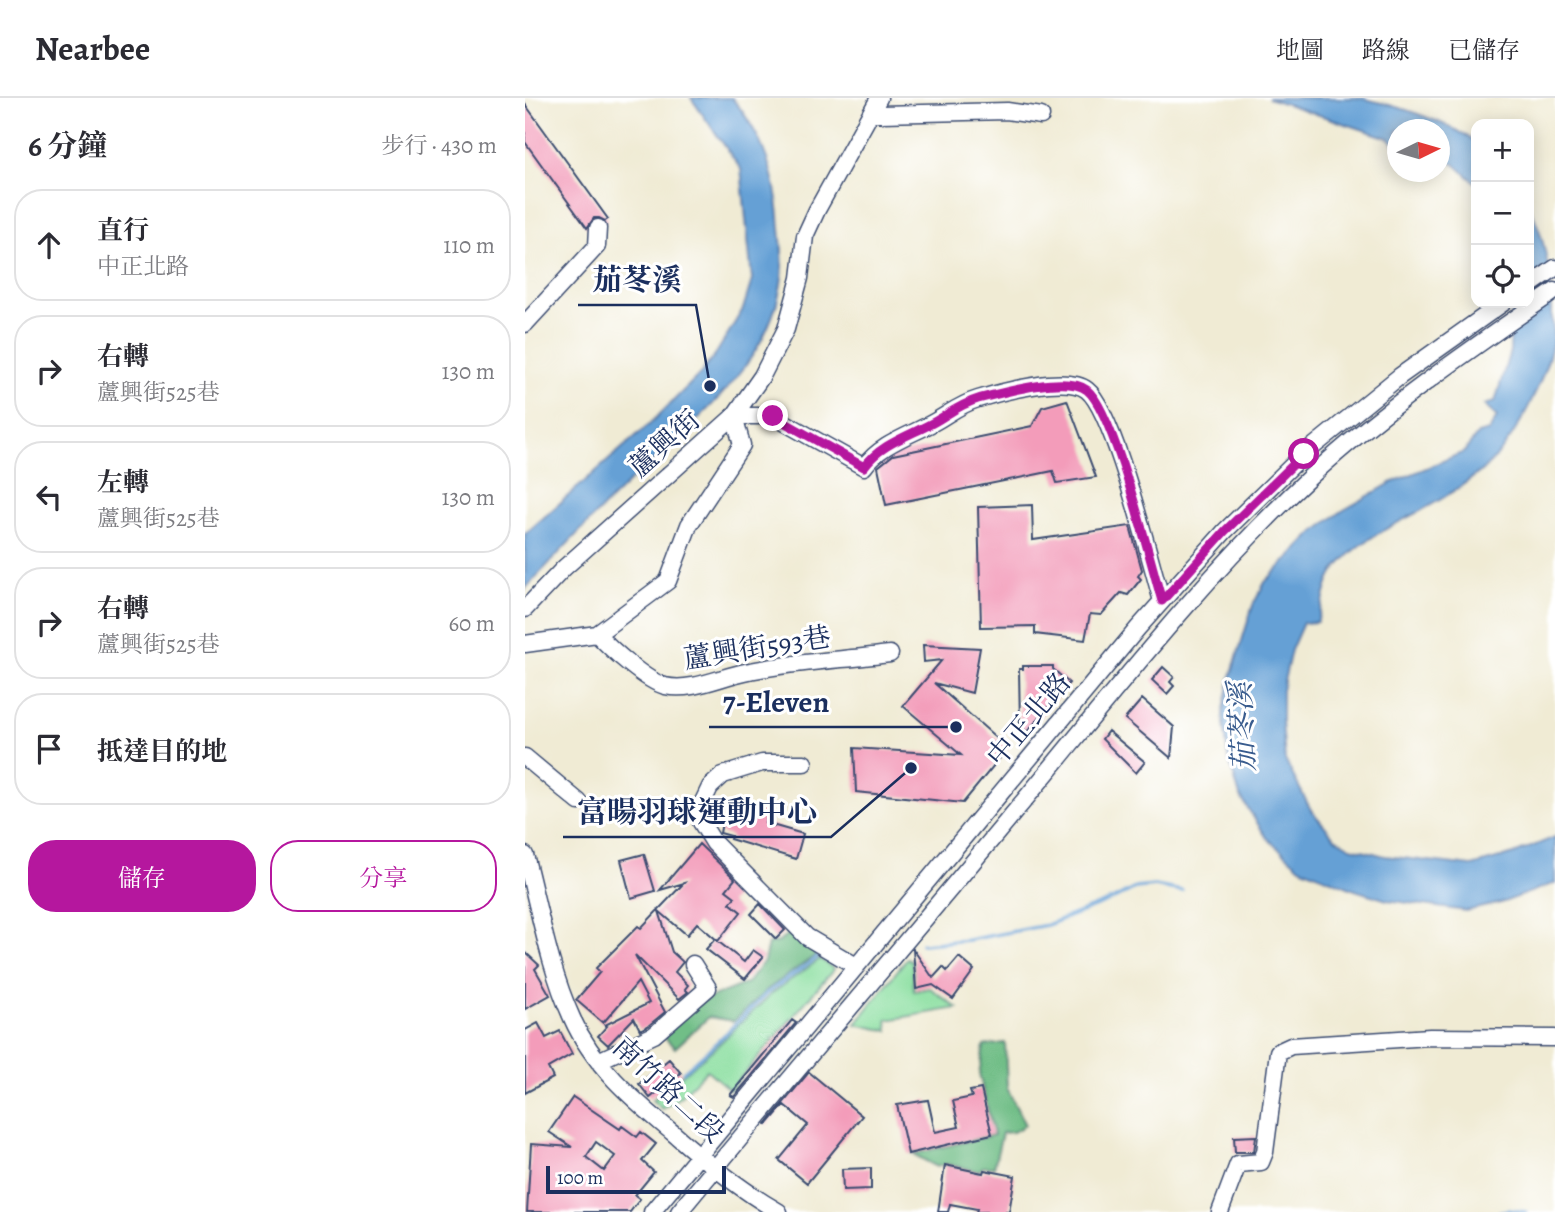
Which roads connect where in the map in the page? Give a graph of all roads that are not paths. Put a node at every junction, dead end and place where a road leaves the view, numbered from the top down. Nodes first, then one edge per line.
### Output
1 (876, 104) edge
2 (1041, 116) dead end
3 (598, 228) dead end
4 (1555, 268) edge
5 (1534, 283) edge
6 (1555, 292) edge
7 (1495, 308) edge
8 (525, 324) edge
9 (734, 416) junction
10 (1162, 601) junction
11 (525, 609) edge
12 (597, 634) junction
13 (525, 643) edge
14 (890, 654) dead end
15 (525, 757) edge
16 (804, 763) dead end
17 (579, 802) dead end
18 (525, 855) edge
19 (530, 894) edge
20 (693, 964) dead end
21 (856, 966) junction
22 (1555, 1038) edge
23 (598, 1061) junction
24 (698, 1155) junction
25 (715, 1168) junction
26 (652, 1212) edge
27 (679, 1212) edge
28 (779, 1212) edge
29 (1220, 1212) edge

1 - 2 street
1 - 9 street, 蘆興街
3 - 8 street
4 - 5 street
6 - 25 street, 中正北路
7 - 10 street, 中正北路
9 - 10 street
9 - 11 street, 蘆興街
9 - 12 street
10 - 21 street, 中正北路
12 - 13 street
12 - 14 street, 蘆興街593巷
15 - 17 street
16 - 21 street
18 - 19 street, 南竹路二段
19 - 23 street, 南竹路二段
20 - 23 street
21 - 24 street, 中正北路
22 - 29 street
23 - 24 street, 南竹路二段
24 - 25 street, 南竹路二段
24 - 26 street, 中正北路
25 - 27 street, 中正北路
25 - 28 street, 南竹路二段

